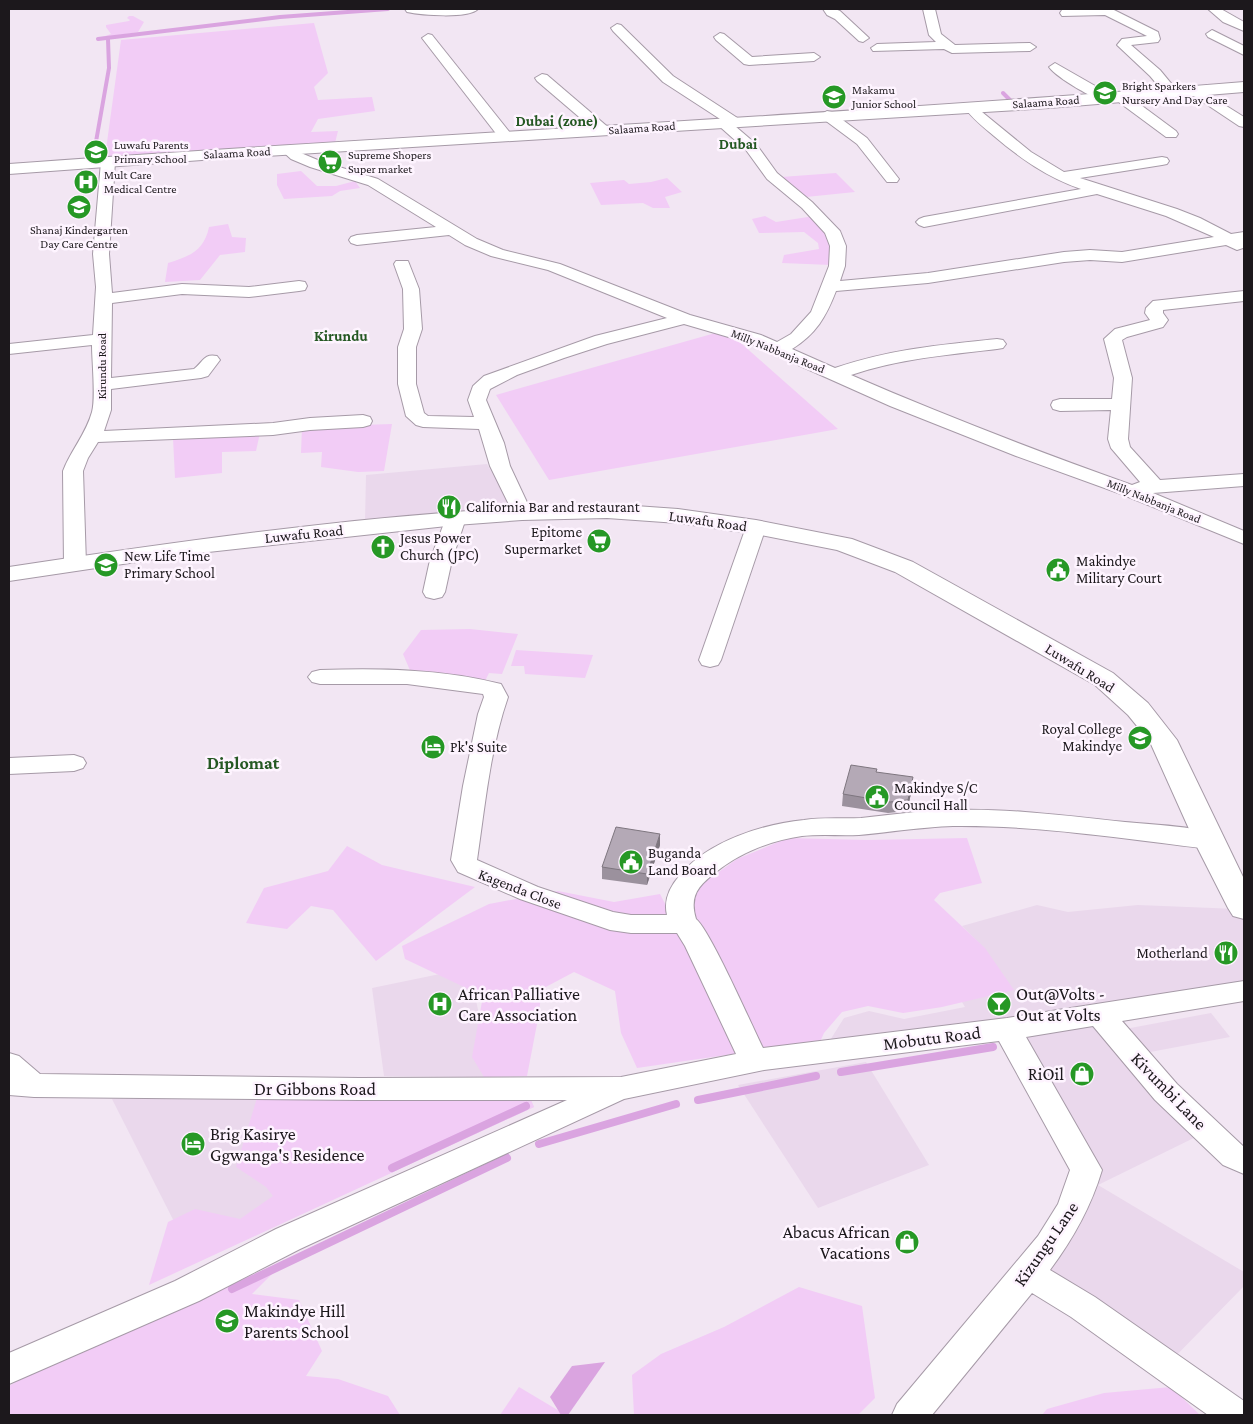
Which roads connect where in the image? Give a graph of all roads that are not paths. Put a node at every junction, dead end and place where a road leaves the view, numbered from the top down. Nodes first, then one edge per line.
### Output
1 (411, 9) edge
2 (472, 9) edge
3 (829, 9) edge
4 (929, 9) edge
5 (1214, 9) edge
6 (1066, 13) dead end
7 (1244, 27) edge
8 (617, 28) dead end
9 (1212, 34) dead end
10 (720, 37) dead end
11 (428, 38) dead end
12 (863, 38) dead end
13 (948, 45) junction
14 (1030, 47) dead end
15 (877, 48) dead end
16 (1244, 51) edge
17 (814, 56) dead end
18 (1055, 67) dead end
19 (542, 78) dead end
20 (1244, 87) edge
21 (1196, 91) junction
22 (1172, 93) junction
23 (1114, 98) junction
24 (970, 106) junction
25 (826, 115) junction
26 (729, 122) junction
27 (1244, 123) edge
28 (604, 131) junction
29 (1171, 134) dead end
30 (506, 137) junction
31 (288, 150) junction
32 (1162, 161) dead end
33 (108, 162) junction
34 (9, 169) edge
35 (1062, 177) junction
36 (892, 179) dead end
37 (1098, 189) junction
38 (924, 222) dead end
39 (454, 230) junction
40 (1237, 238) edge
41 (357, 240) dead end
42 (1244, 250) edge
43 (402, 264) dead end
44 (299, 286) dead end
45 (830, 287) junction
46 (1244, 296) edge
47 (104, 299) junction
48 (684, 319) junction
49 (101, 339) junction
50 (997, 344) dead end
51 (9, 349) edge
52 (779, 349) junction
53 (211, 360) dead end
54 (835, 374) junction
55 (103, 384) junction
56 (1120, 404) junction
57 (1060, 405) dead end
58 (363, 421) dead end
59 (486, 423) junction
60 (92, 437) junction
61 (1244, 480) edge
62 (1154, 486) junction
63 (1128, 490) junction
64 (522, 513) junction
65 (456, 518) junction
66 (756, 528) junction
67 (1244, 538) edge
68 (74, 564) junction
69 (9, 574) edge
70 (434, 592) dead end
71 (710, 660) dead end
72 (320, 677) dead end
73 (74, 763) dead end
74 (9, 766) edge
75 (1210, 840) junction
76 (1244, 908) edge
77 (683, 924) junction
78 (1244, 991) edge
79 (1099, 1014) junction
80 (1007, 1029) junction
81 (754, 1061) junction
82 (9, 1064) edge
83 (21, 1085) edge
84 (621, 1088) junction
85 (1244, 1162) edge
86 (1028, 1273) junction
87 (9, 1369) edge
88 (910, 1415) edge
89 (1236, 1415) edge

1 - 2 street
3 - 12 street
4 - 13 street
5 - 7 street
6 - 22 street
8 - 26 street
9 - 16 street
10 - 17 street
11 - 30 street
13 - 14 street
13 - 15 street
18 - 23 street
19 - 28 street
20 - 21 main road, Salaama Road
21 - 22 main road, Salaama Road
21 - 27 street
22 - 23 main road, Salaama Road
23 - 24 main road, Salaama Road
23 - 29 street
24 - 25 main road, Salaama Road
24 - 35 street
25 - 26 main road, Salaama Road
25 - 36 street
26 - 28 main road, Salaama Road
26 - 45 street
28 - 30 main road, Salaama Road
30 - 31 main road, Salaama Road
31 - 33 main road, Salaama Road
31 - 39 street, Milly Nabbanja Road
32 - 35 street
33 - 34 main road, Salaama Road
33 - 47 street, Kirundu Road
35 - 37 street
37 - 38 street
37 - 40 street
39 - 41 street
39 - 48 street, Milly Nabbanja Road
40 - 42 street
40 - 45 street
43 - 59 street
44 - 47 street
45 - 52 street
46 - 56 street
47 - 49 street, Kirundu Road
48 - 52 street, Milly Nabbanja Road
48 - 59 street
49 - 51 street
49 - 55 street, Kirundu Road
50 - 54 street
52 - 54 street, Milly Nabbanja Road
53 - 55 street
54 - 63 street, Milly Nabbanja Road
55 - 60 street, Kirundu Road
56 - 57 street
56 - 62 street
58 - 60 street
59 - 64 street
60 - 68 street, Kirundu Road
61 - 62 street
62 - 63 street
63 - 67 street, Milly Nabbanja Road
64 - 65 main road, Luwafu Road
64 - 66 main road, Luwafu Road
65 - 68 main road, Luwafu Road
65 - 70 street
66 - 71 street
66 - 75 main road, Luwafu Road
68 - 69 main road, Luwafu Road
72 - 77 street, Kagenda Close
73 - 74 street
75 - 76 main road, Luwafu Road
75 - 77 street
77 - 81 street
78 - 79 street, Mobutu Road
79 - 80 street, Mobutu Road
79 - 85 street, Kivumbi Lane
80 - 81 street, Mobutu Road
80 - 86 street, Kizungu Lane
81 - 84 street, Mobutu Road
82 - 83 street
83 - 84 street, Dr Gibbons Road
84 - 87 street
86 - 88 street, Kizungu Lane
86 - 89 street

